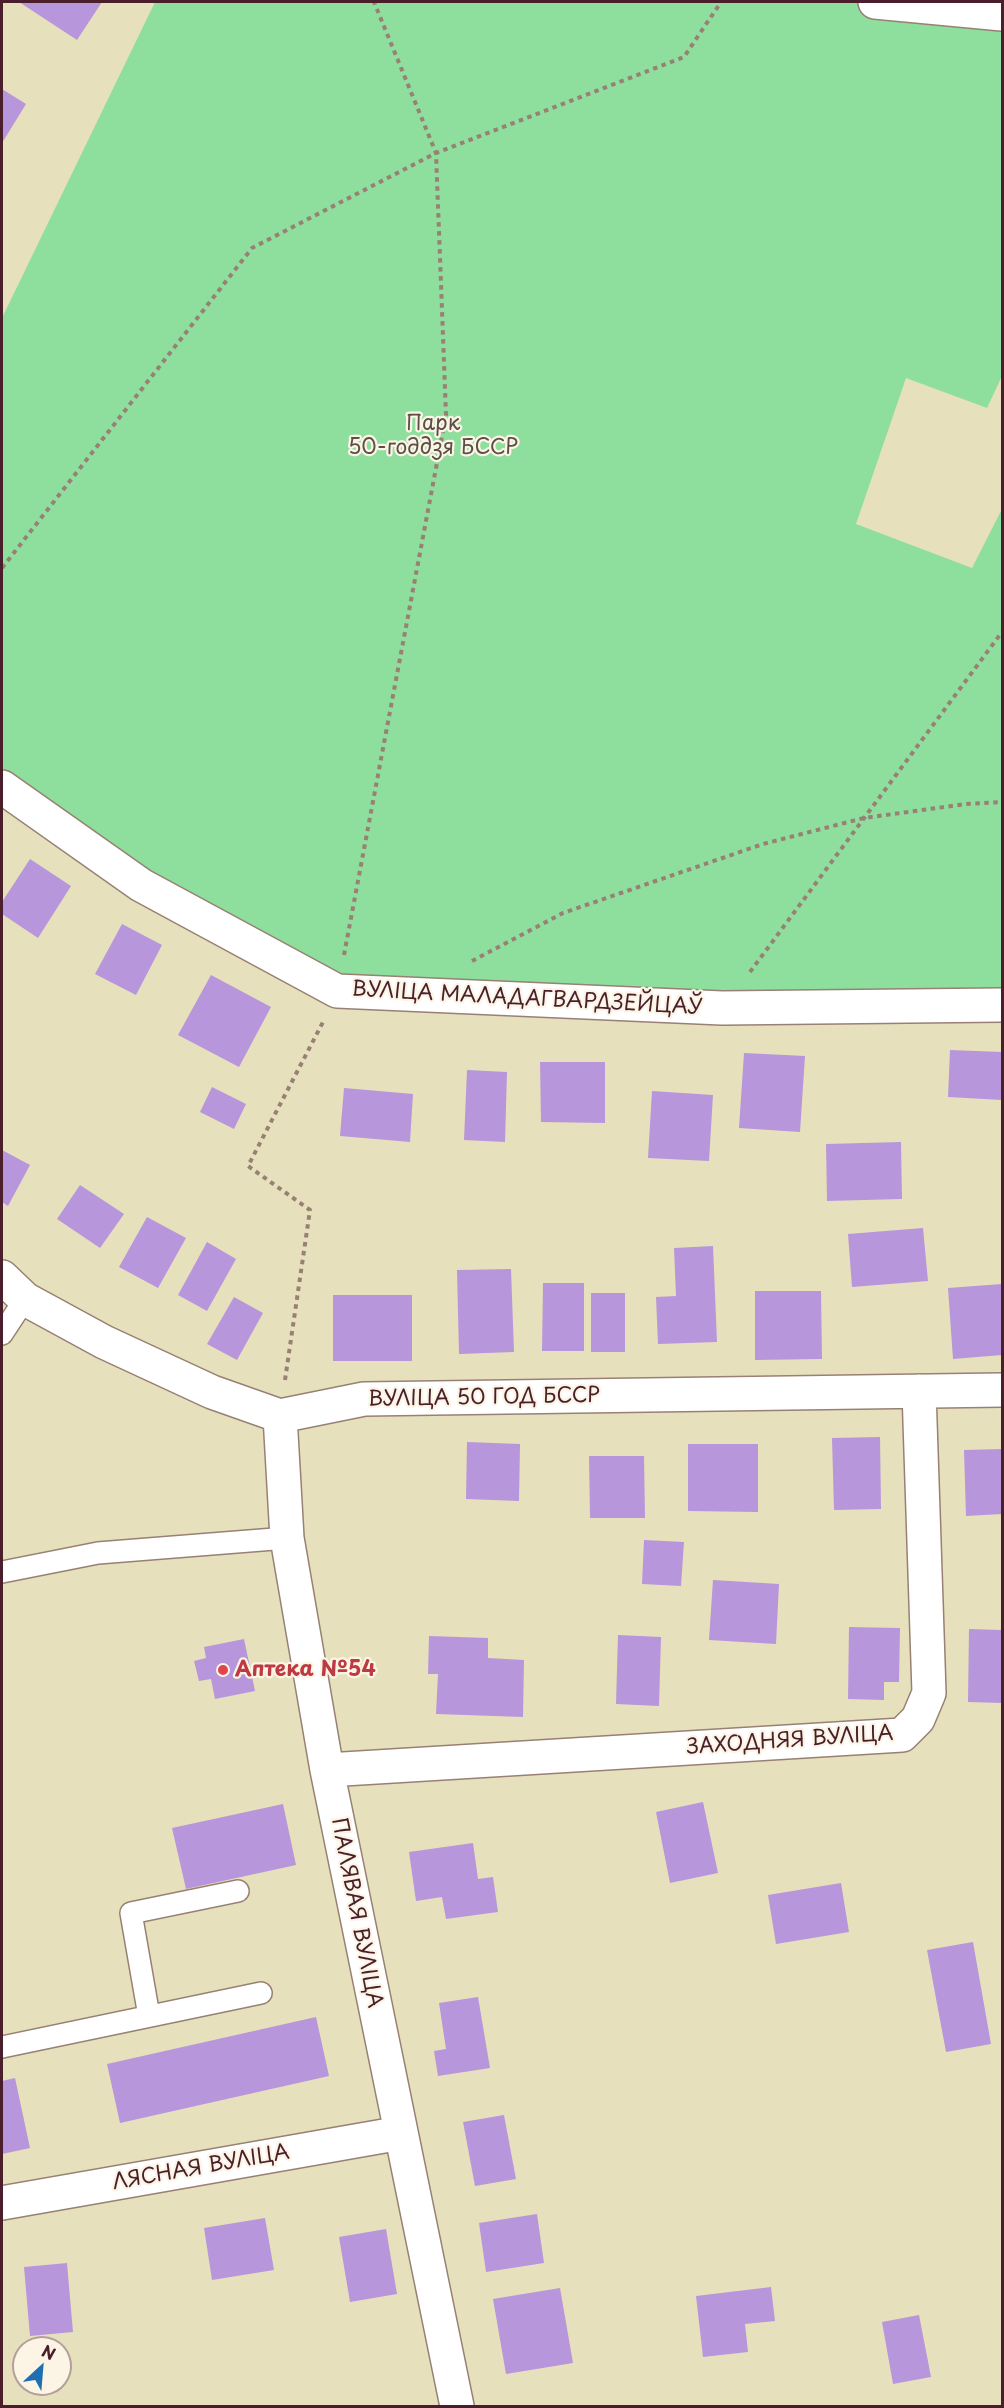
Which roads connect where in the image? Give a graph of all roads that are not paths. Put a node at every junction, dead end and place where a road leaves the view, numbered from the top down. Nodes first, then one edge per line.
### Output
1 (875, 2) edge
2 (1002, 14) edge
3 (2, 787) edge
4 (1002, 1005) edge
5 (2, 1277) edge
6 (25, 1299) junction
7 (2, 1334) edge
8 (1002, 1390) edge
9 (919, 1391) junction
10 (280, 1416) junction
11 (287, 1538) junction
12 (2, 1572) edge
13 (327, 1770) junction
14 (238, 1891) dead end
15 (261, 1993) dead end
16 (149, 2016) junction
17 (2, 2047) edge
18 (401, 2133) junction
19 (2, 2203) edge
20 (457, 2406) edge

1 - 2 street
3 - 4 street, ВУЛІЦА МАЛАДАГВАРДЗЕЙЦАЎ
5 - 6 street
6 - 7 lane
6 - 10 street
8 - 9 street, ВУЛІЦА 50 ГОД БССР
9 - 10 street, ВУЛІЦА 50 ГОД БССР
9 - 13 street, ЗАХОДНЯЯ ВУЛІЦА
10 - 11 street, ПАЛЯВАЯ ВУЛІЦА
11 - 12 lane
11 - 13 street, ПАЛЯВАЯ ВУЛІЦА
13 - 18 street, ПАЛЯВАЯ ВУЛІЦА
14 - 16 lane
15 - 16 lane
16 - 17 lane
18 - 19 street, ЛЯСНАЯ ВУЛІЦА
18 - 20 street, ПАЛЯВАЯ ВУЛІЦА

